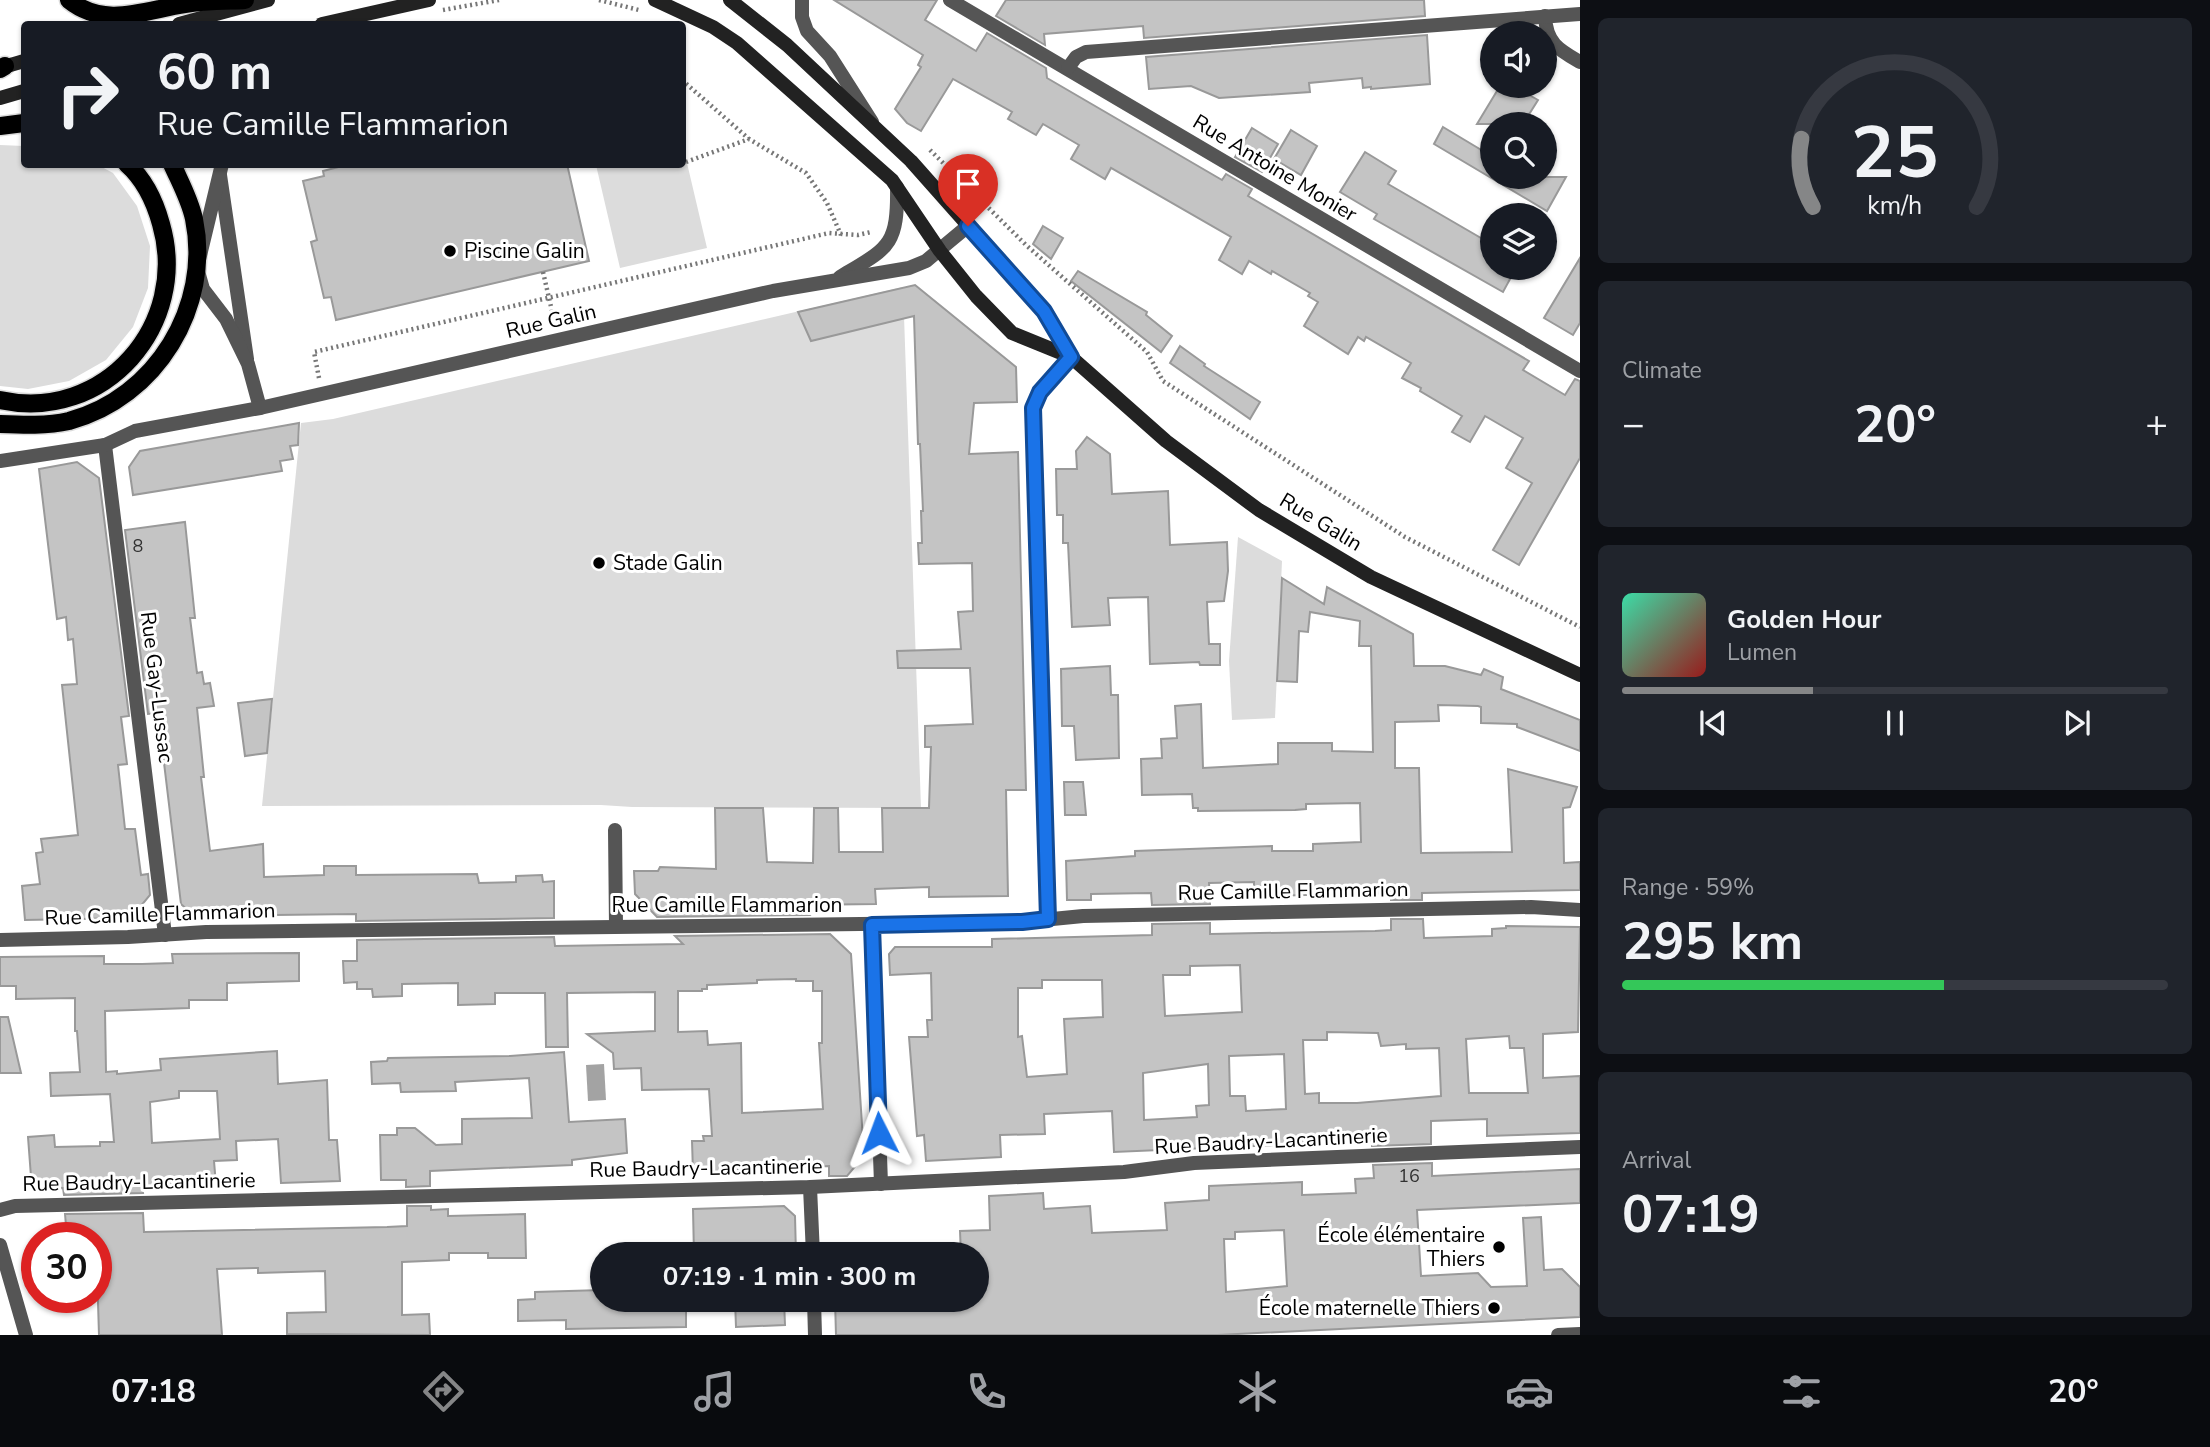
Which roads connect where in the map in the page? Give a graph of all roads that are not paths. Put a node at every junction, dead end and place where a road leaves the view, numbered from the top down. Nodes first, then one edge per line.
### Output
1 (69, 0) edge
2 (245, 0) edge
3 (268, 0) edge
4 (429, 0) edge
5 (654, 0) edge
6 (730, 0) edge
7 (803, 0) edge
8 (950, 0) edge
9 (1580, 14) edge
10 (1545, 16) junction
11 (190, 21) edge
12 (343, 21) edge
13 (21, 62) edge
14 (1580, 62) edge
15 (2, 67) edge
16 (1068, 68) junction
17 (21, 92) edge
18 (0, 98) edge
19 (21, 123) edge
20 (0, 126) edge
21 (877, 129) junction
22 (131, 168) edge
23 (174, 168) edge
24 (220, 169) edge
25 (897, 187) junction
26 (968, 226) junction
27 (940, 251) junction
28 (197, 268) junction
29 (831, 282) junction
30 (1071, 357) junction
31 (248, 363) junction
32 (1580, 371) edge
33 (0, 400) edge
34 (260, 408) junction
35 (0, 424) edge
36 (105, 445) junction
37 (0, 461) edge
38 (1580, 675) edge
39 (615, 831) dead end
40 (1580, 910) edge
41 (1048, 919) junction
42 (872, 925) junction
43 (616, 926) junction
44 (165, 934) junction
45 (0, 940) edge
46 (1580, 1147) edge
47 (881, 1184) junction
48 (810, 1187) junction
49 (0, 1210) edge
50 (812, 1242) edge
51 (0, 1245) edge
52 (815, 1312) edge
53 (1580, 1334) edge
54 (26, 1335) edge
55 (816, 1335) edge
56 (1558, 1335) edge

1 - 2 main road
3 - 11 main road
4 - 12 main road
5 - 25 main road
6 - 21 main road, Rue Galin
7 - 21 street
8 - 16 street, Rue Antoine Monier
9 - 10 street
10 - 14 street
10 - 16 street
13 - 15 main road
16 - 32 street, Rue Antoine Monier
17 - 18 main road
19 - 20 main road
21 - 26 main road, Rue Galin
22 - 33 main road
23 - 28 main road
24 - 28 street
24 - 31 street
25 - 27 main road
25 - 29 street
26 - 27 street
26 - 30 main road, Rue Galin
27 - 29 street, Rue Galin
27 - 30 main road, Rue Galin
28 - 31 street
28 - 35 main road
29 - 34 street, Rue Galin
30 - 38 main road, Rue Galin
30 - 41 street
31 - 34 street
34 - 36 street, Rue Galin
36 - 37 street, Rue Galin
36 - 44 street, Rue Gay-Lussac
39 - 43 street
40 - 41 street, Rue Camille Flammarion
41 - 42 street, Rue Camille Flammarion
42 - 43 street, Rue Camille Flammarion
42 - 47 street
43 - 44 street, Rue Camille Flammarion
44 - 45 street, Rue Camille Flammarion
46 - 47 street, Rue Baudry-Lacantinerie
47 - 48 street, Rue Baudry-Lacantinerie
48 - 49 street, Rue Baudry-Lacantinerie
48 - 50 street
51 - 54 street
52 - 55 street
53 - 56 street

